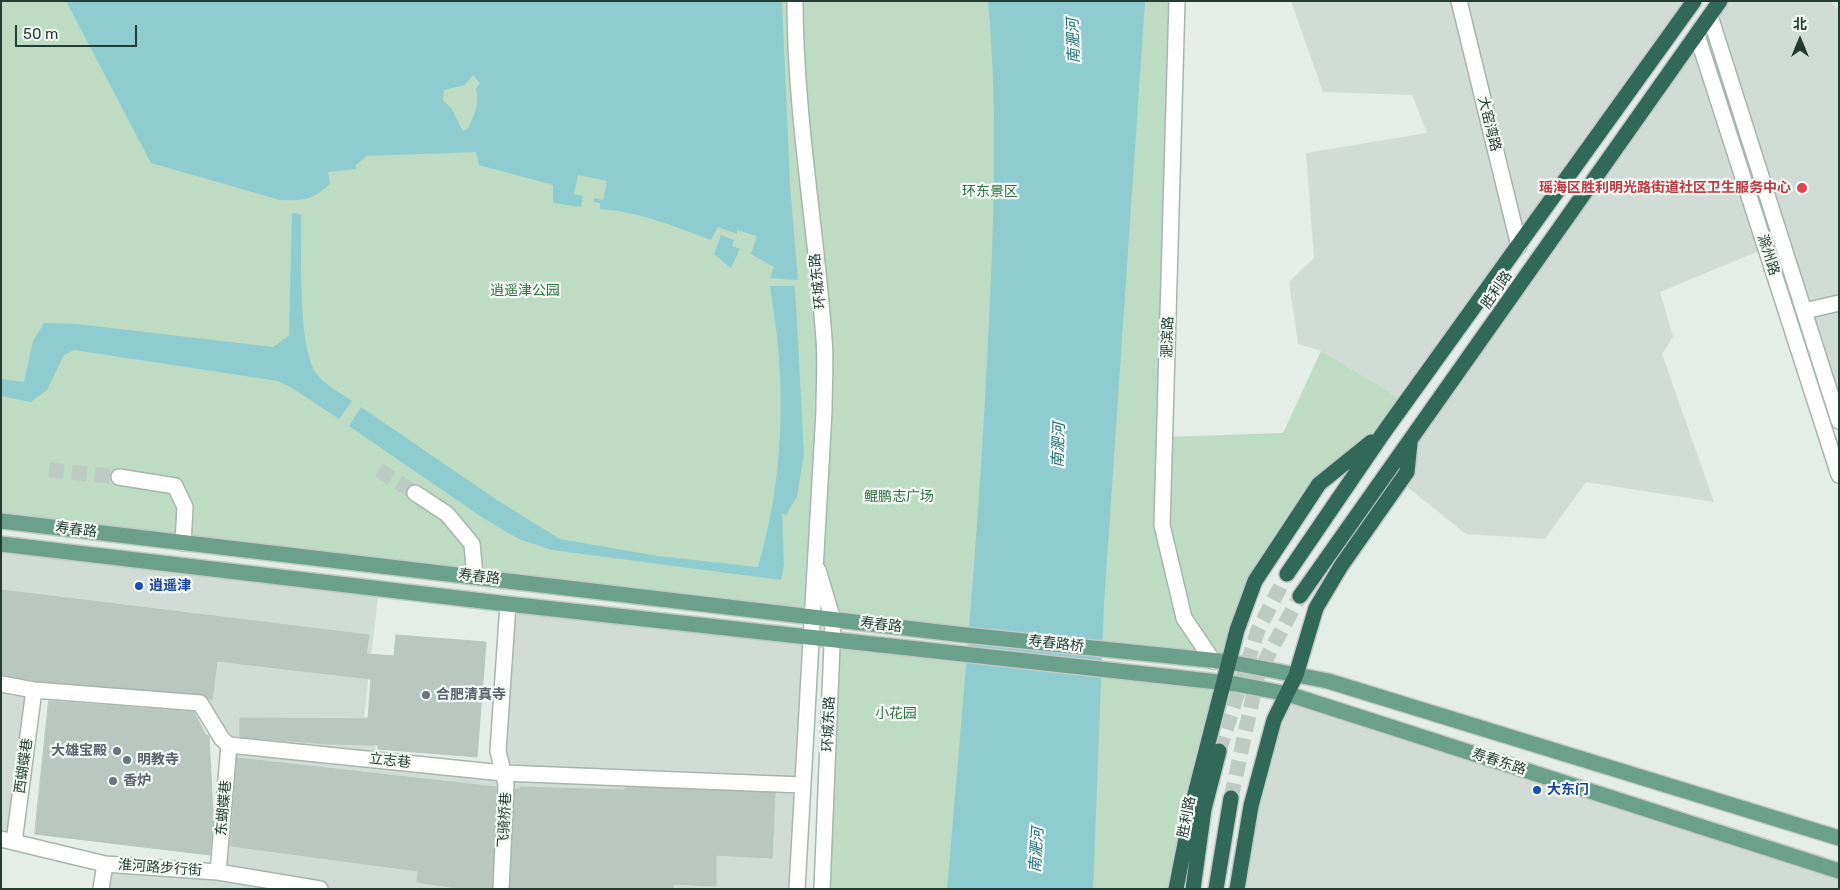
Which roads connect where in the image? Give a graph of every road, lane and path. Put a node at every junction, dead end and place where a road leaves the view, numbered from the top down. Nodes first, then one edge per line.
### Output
1 (795, 1) edge
2 (1177, 1) edge
3 (1459, 1) edge
4 (1694, 1) edge
5 (1720, 1) edge
6 (1710, 16) junction
7 (1697, 35) junction
8 (1519, 246) junction
9 (1839, 303) edge
10 (1804, 311) junction
11 (1839, 421) edge
12 (1384, 432) junction
13 (1410, 441) junction
14 (1839, 475) edge
15 (118, 477) tunnel mouth
16 (415, 493) tunnel mouth
17 (1, 521) edge
18 (183, 542) junction
19 (1, 544) edge
20 (816, 562) junction
21 (1287, 574) tunnel mouth
22 (475, 576) junction
23 (1300, 596) tunnel mouth
24 (508, 604) junction
25 (811, 617) junction
26 (833, 620) junction
27 (956, 634) joint
28 (810, 638) junction
29 (832, 639) junction
30 (954, 654) joint
31 (1157, 655) joint
32 (1213, 660) junction
33 (1229, 662) junction
34 (1153, 674) joint
35 (1296, 675) junction
36 (1224, 683) junction
37 (1, 684) edge
38 (34, 690) junction
39 (1288, 694) junction
40 (229, 745) junction
41 (1219, 752) tunnel mouth
42 (503, 773) junction
43 (802, 785) junction
44 (1231, 798) tunnel mouth
45 (1839, 838) edge
46 (8, 840) edge
47 (105, 864) junction
48 (1839, 871) edge
49 (218, 872) junction
50 (101, 889) edge
51 (320, 889) edge
52 (501, 889) edge
53 (797, 889) edge
54 (822, 889) edge
55 (1176, 889) edge
56 (1193, 889) edge
57 (1216, 889) edge
58 (1237, 889) edge

1 - 20 street, 环城东路
2 - 32 street, 淝滨路
3 - 8 street, 大窑湾路
4 - 8 highway, 胜利路
5 - 6 highway, 胜利路
6 - 7 highway, 胜利路
6 - 10 street, 滁州路
7 - 13 highway, 胜利路
7 - 14 street, 滁州路
8 - 12 highway, 胜利路
9 - 10 street
10 - 11 street, 滁州路
12 - 21 highway, 胜利路
12 - 33 highway
13 - 23 highway, 胜利路
13 - 35 highway
15 - 18 street
16 - 22 street
17 - 18 main road, 寿春路
18 - 22 main road, 寿春路
19 - 24 main road, 寿春路
20 - 25 street, 环城东路
20 - 26 street, 环城东路
22 - 25 main road, 寿春路
24 - 28 main road, 寿春路
24 - 42 street, 飞骑桥巷
25 - 26 main road, 寿春路
25 - 28 street, 环城东路
26 - 27 main road, 寿春路
26 - 29 street, 环城东路
27 - 31 main road, 寿春路桥
28 - 29 main road, 寿春路
28 - 43 street, 环城东路
29 - 30 main road, 寿春路
29 - 54 street, 环城东路
30 - 34 main road, 寿春路桥
31 - 32 main road, 寿春东路
32 - 33 main road, 寿春东路
33 - 35 main road, 寿春东路
33 - 36 highway
34 - 36 main road, 寿春东路
35 - 39 highway
35 - 45 main road, 寿春东路
36 - 39 main road, 寿春东路
36 - 55 highway
37 - 38 street
38 - 40 street
38 - 46 street, 西蝴蝶巷
39 - 48 main road, 寿春东路
39 - 58 highway
40 - 42 street, 立志巷
40 - 49 street, 东蝴蝶巷
41 - 56 highway, 胜利路
42 - 43 street, 立志巷
42 - 52 street, 飞骑桥巷
43 - 53 street, 环城东路
44 - 57 highway
46 - 47 street, 淮河路步行街
47 - 49 street, 淮河路步行街
47 - 50 street
49 - 51 street, 淮河路步行街

